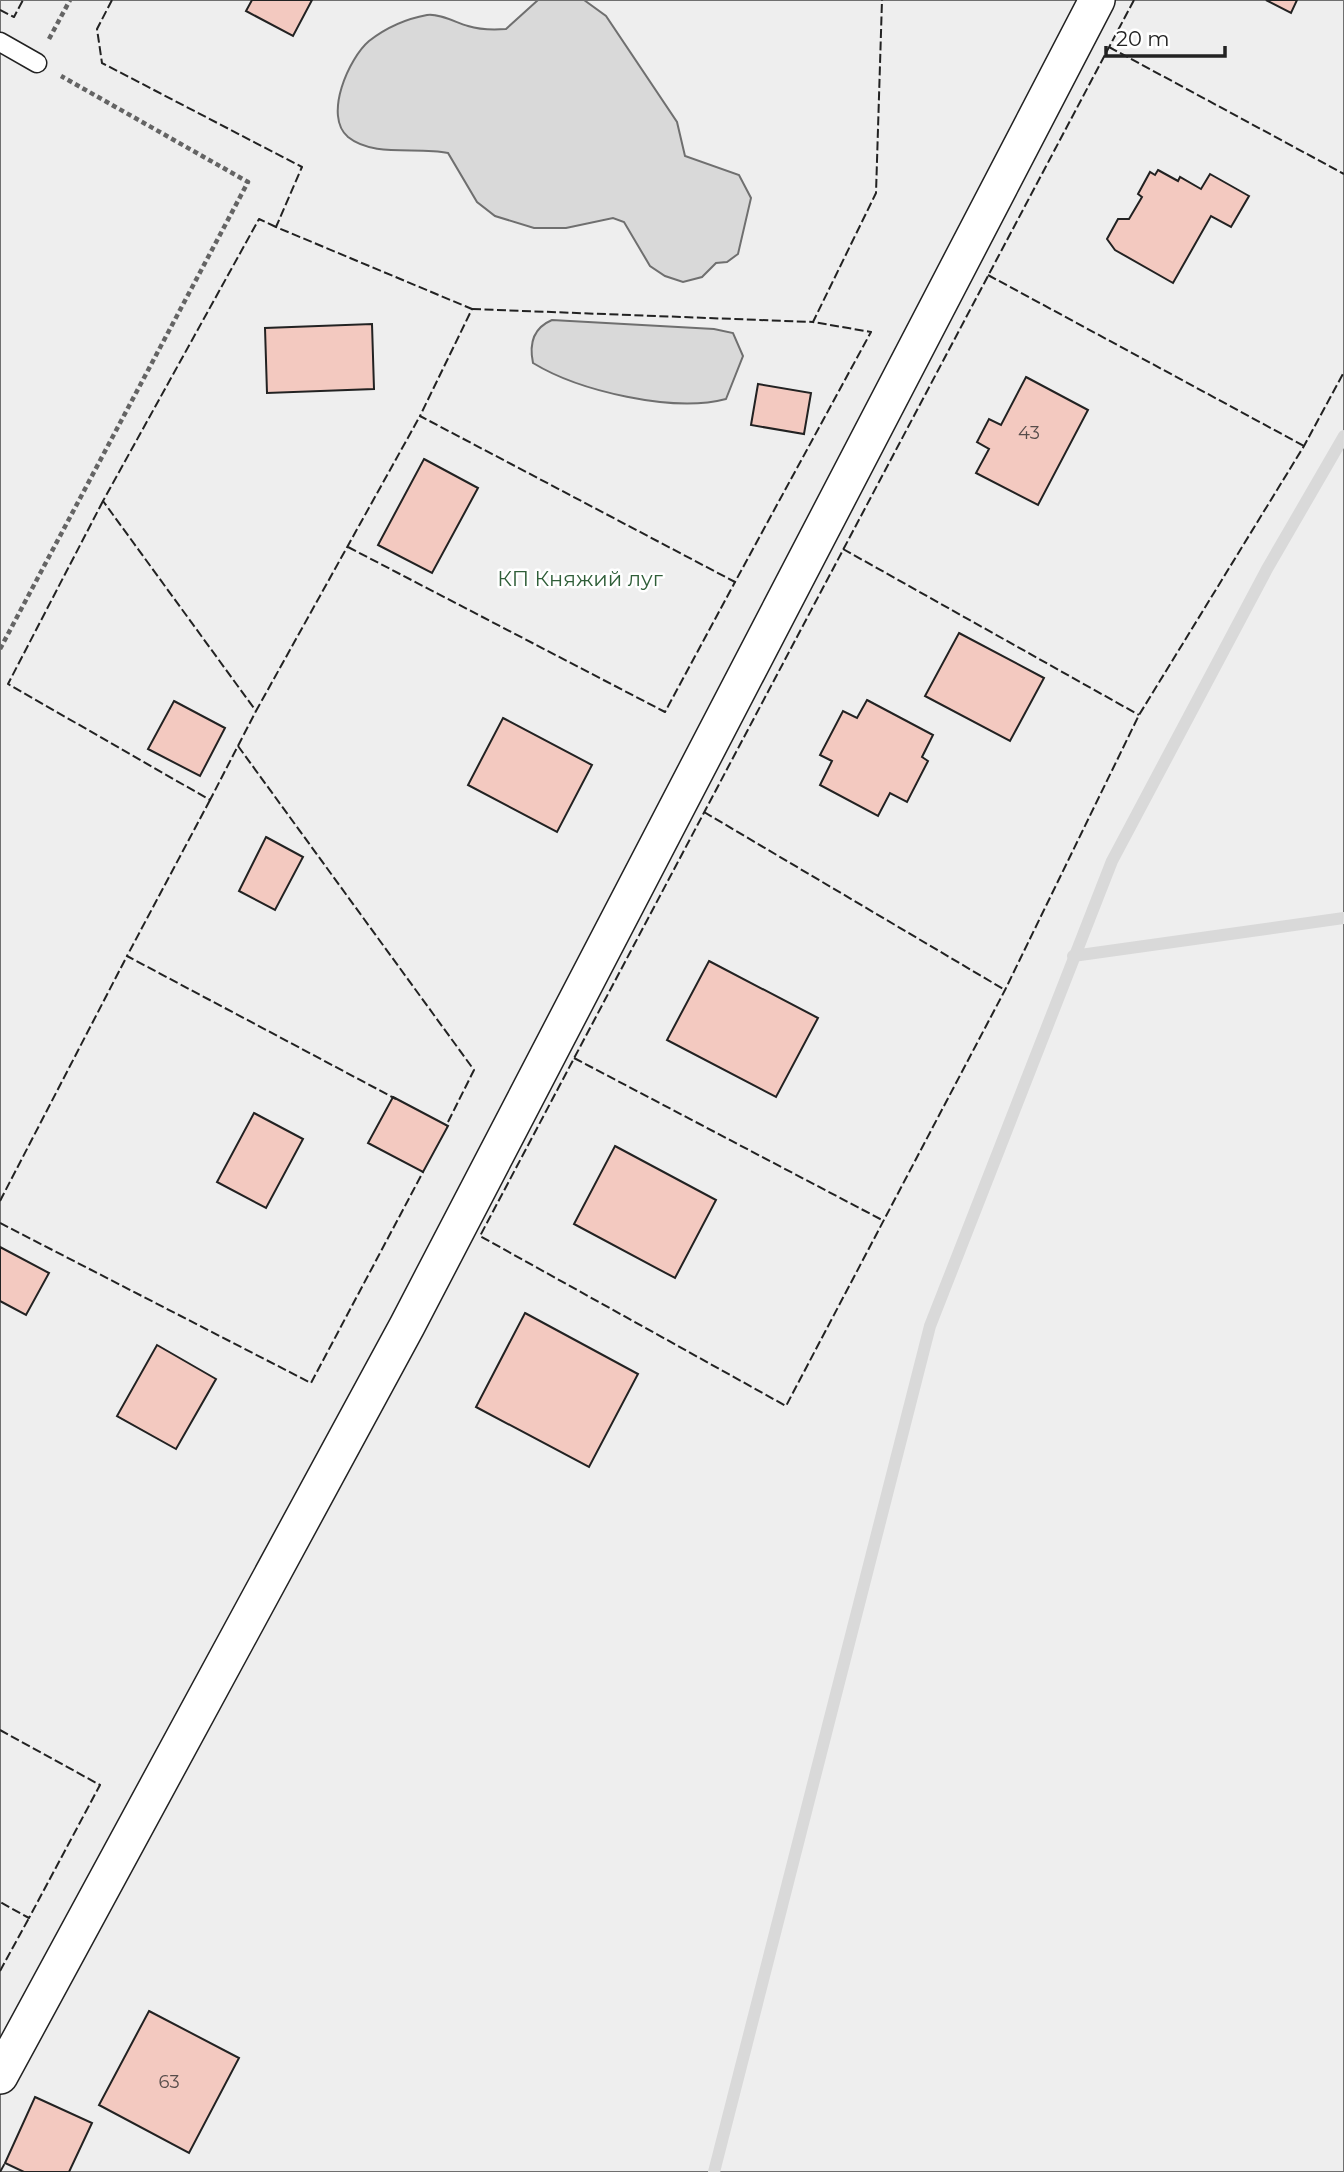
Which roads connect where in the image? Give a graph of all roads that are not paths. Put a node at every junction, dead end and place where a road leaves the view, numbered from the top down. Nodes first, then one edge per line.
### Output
1 (1097, 0) edge
2 (0, 42) edge
3 (37, 62) road end
4 (0, 2076) edge

1 - 4 street
2 - 3 lane

